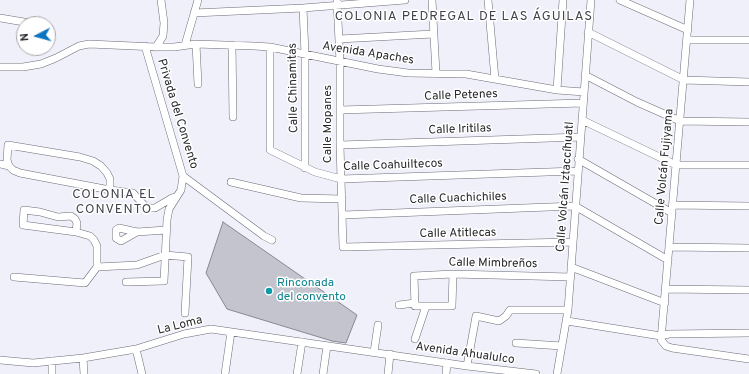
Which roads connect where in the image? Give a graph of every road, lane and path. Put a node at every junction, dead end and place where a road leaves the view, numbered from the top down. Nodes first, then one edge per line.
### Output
1 (161, 0) edge
2 (198, 0) edge
3 (405, 0) edge
4 (432, 0) edge
5 (488, 0) edge
6 (563, 0) edge
7 (591, 0) edge
8 (620, 0) edge
9 (690, 0) edge
10 (337, 2) edge
11 (303, 8) junction
12 (194, 13) junction
13 (0, 18) edge
14 (16, 21) edge
15 (688, 30) junction
16 (588, 32) junction
17 (434, 34) junction
18 (339, 39) junction
19 (687, 40) junction
20 (749, 40) edge
21 (196, 44) junction
22 (185, 45) junction
23 (145, 46) junction
24 (232, 46) junction
25 (156, 47) junction
26 (270, 47) junction
27 (305, 54) junction
28 (340, 62) junction
29 (0, 67) edge
30 (436, 73) junction
31 (585, 75) junction
32 (495, 79) junction
33 (684, 80) junction
34 (749, 82) edge
35 (198, 84) dead end
36 (557, 90) junction
37 (584, 92) junction
38 (583, 103) junction
39 (340, 110) junction
40 (234, 117) dead end
41 (582, 120) junction
42 (680, 121) junction
43 (749, 122) edge
44 (581, 137) junction
45 (340, 144) junction
46 (578, 159) junction
47 (0, 164) edge
48 (676, 165) junction
49 (749, 165) edge
50 (9, 166) junction
51 (305, 168) junction
52 (577, 171) junction
53 (183, 176) junction
54 (341, 179) junction
55 (231, 182) dead end
56 (110, 190) junction
57 (176, 197) junction
58 (342, 199) junction
59 (673, 205) junction
60 (575, 206) junction
61 (749, 206) edge
62 (672, 213) junction
63 (343, 215) junction
64 (166, 230) junction
65 (76, 232) junction
66 (137, 232) dead end
67 (272, 240) dead end
68 (572, 242) junction
69 (343, 247) joint
70 (670, 248) junction
71 (749, 248) edge
72 (165, 255) junction
73 (668, 260) junction
74 (97, 267) junction
75 (571, 267) junction
76 (453, 274) junction
77 (14, 277) dead end
78 (571, 277) junction
79 (126, 282) dead end
80 (666, 288) junction
81 (749, 290) edge
82 (415, 303) junction
83 (665, 303) junction
84 (399, 305) dead end
85 (426, 306) junction
86 (568, 310) junction
87 (185, 313) joint
88 (566, 321) junction
89 (378, 325) dead end
90 (231, 332) junction
91 (749, 333) edge
92 (184, 334) junction
93 (661, 336) junction
94 (415, 339) dead end
95 (302, 342) junction
96 (516, 343) dead end
97 (328, 346) junction
98 (562, 346) junction
99 (136, 349) junction
100 (374, 352) junction
101 (390, 354) junction
102 (83, 358) junction
103 (749, 359) edge
104 (0, 360) edge
105 (52, 361) junction
106 (447, 363) junction
107 (467, 366) junction
108 (486, 371) edge
109 (52, 374) edge
110 (84, 374) edge
111 (142, 374) edge
112 (225, 374) edge
113 (297, 374) edge
114 (323, 374) edge
115 (388, 374) edge
116 (446, 374) edge
117 (536, 374) edge
118 (557, 374) edge

1 - 25 street
2 - 12 street
3 - 10 street
4 - 17 street
5 - 32 street
6 - 36 street
7 - 16 street, Calle Volcán Iztaccíhuatl
8 - 15 street
9 - 15 street, Calle Volcán Fujiyama
10 - 11 street
10 - 18 street, Calle Mopanes
11 - 12 street
11 - 27 street, Calle Chinamitas
12 - 22 street
13 - 14 street
15 - 19 street, Calle Volcán Fujiyama
16 - 31 street, Calle Volcán Iztaccíhuatl
16 - 33 street
17 - 18 street
17 - 30 street
18 - 28 street, Calle Mopanes
19 - 20 street
19 - 33 street, Calle Volcán Fujiyama
21 - 22 street, Avenida Apaches
21 - 24 street, Avenida Apaches
21 - 35 street
22 - 25 street, Avenida Apaches
23 - 25 street, Avenida Apaches
23 - 29 street, Avenida Apaches
23 - 53 street, Privada del Convento
24 - 26 street, Avenida Apaches
24 - 40 street
26 - 27 street, Avenida Apaches
26 - 51 street, Calle Coahuiltecos
27 - 28 street, Avenida Apaches
27 - 51 street, Calle Chinamitas
28 - 30 street, Avenida Apaches
28 - 39 street, Calle Mopanes
30 - 32 street, Avenida Apaches
31 - 37 street, Calle Volcán Iztaccíhuatl
31 - 42 street
32 - 36 street, Avenida Apaches
33 - 34 street
33 - 42 street, Calle Volcán Fujiyama
36 - 37 street, Avenida Apaches
37 - 38 street, Calle Volcán Iztaccíhuatl
38 - 39 street, Calle Petenes
38 - 41 street, Calle Volcán Iztaccíhuatl
39 - 45 street, Calle Mopanes
41 - 44 street, Calle Volcán Iztaccíhuatl
41 - 48 street
42 - 43 street
42 - 48 street, Calle Volcán Fujiyama
44 - 45 street, Calle Iritilas
44 - 46 street, Calle Volcán Iztaccíhuatl
45 - 54 street, Calle Mopanes
46 - 52 street, Calle Volcán Iztaccíhuatl
46 - 62 street
47 - 50 street
48 - 49 street
48 - 59 street, Calle Volcán Fujiyama
50 - 56 street
50 - 56 street
51 - 54 street, Calle Coahuiltecos
52 - 54 street, Calle Coahuiltecos
52 - 60 street, Calle Volcán Iztaccíhuatl
53 - 57 street
53 - 67 street, Privada del Convento
54 - 58 street, Calle Mopanes
55 - 58 street
56 - 57 street
57 - 64 street
58 - 63 street, Calle Mopanes
59 - 61 street
59 - 62 street, Calle Volcán Fujiyama
60 - 63 street, Calle Cuachichiles
60 - 68 street, Calle Volcán Iztaccíhuatl
60 - 73 street
62 - 70 street, Calle Volcán Fujiyama
63 - 69 street, Calle Mopanes
64 - 66 street
64 - 72 street
65 - 65 street
65 - 74 street
68 - 69 street, Calle Atitlecas
68 - 75 street, Calle Volcán Iztaccíhuatl
70 - 71 street
70 - 73 street, Calle Volcán Fujiyama
72 - 74 street
72 - 79 street
72 - 87 street
73 - 80 street, Calle Volcán Fujiyama
74 - 77 street
75 - 78 street, Calle Volcán Iztaccíhuatl
75 - 83 street
76 - 78 street, Calle Mimbreños
76 - 82 street, Calle Mimbreños
76 - 85 street
78 - 86 street, Calle Volcán Iztaccíhuatl
80 - 81 street
80 - 83 street, Calle Volcán Fujiyama
82 - 84 street
82 - 85 street
83 - 93 street, Calle Volcán Fujiyama
85 - 94 street
86 - 88 street, Calle Volcán Iztaccíhuatl
86 - 107 street
87 - 92 path
88 - 93 street
88 - 98 street, Calle Volcán Iztaccíhuatl
89 - 100 street
90 - 92 street, La Loma
90 - 95 street, La Loma
90 - 112 street
91 - 93 street
92 - 99 street, La Loma
93 - 103 street
95 - 97 street, La Loma
95 - 113 street
96 - 98 street
97 - 100 street, La Loma
97 - 114 street
98 - 118 street, Calle Volcán Iztaccíhuatl
99 - 102 street, La Loma
99 - 111 street
100 - 101 street, La Loma
101 - 106 street, Avenida Ahualulco
101 - 115 street
102 - 105 street, La Loma
102 - 110 street
104 - 105 street, La Loma
105 - 109 street
106 - 107 street, Avenida Ahualulco
106 - 116 street
107 - 108 street, Avenida Ahualulco
108 - 117 street, Avenida Ahualulco

